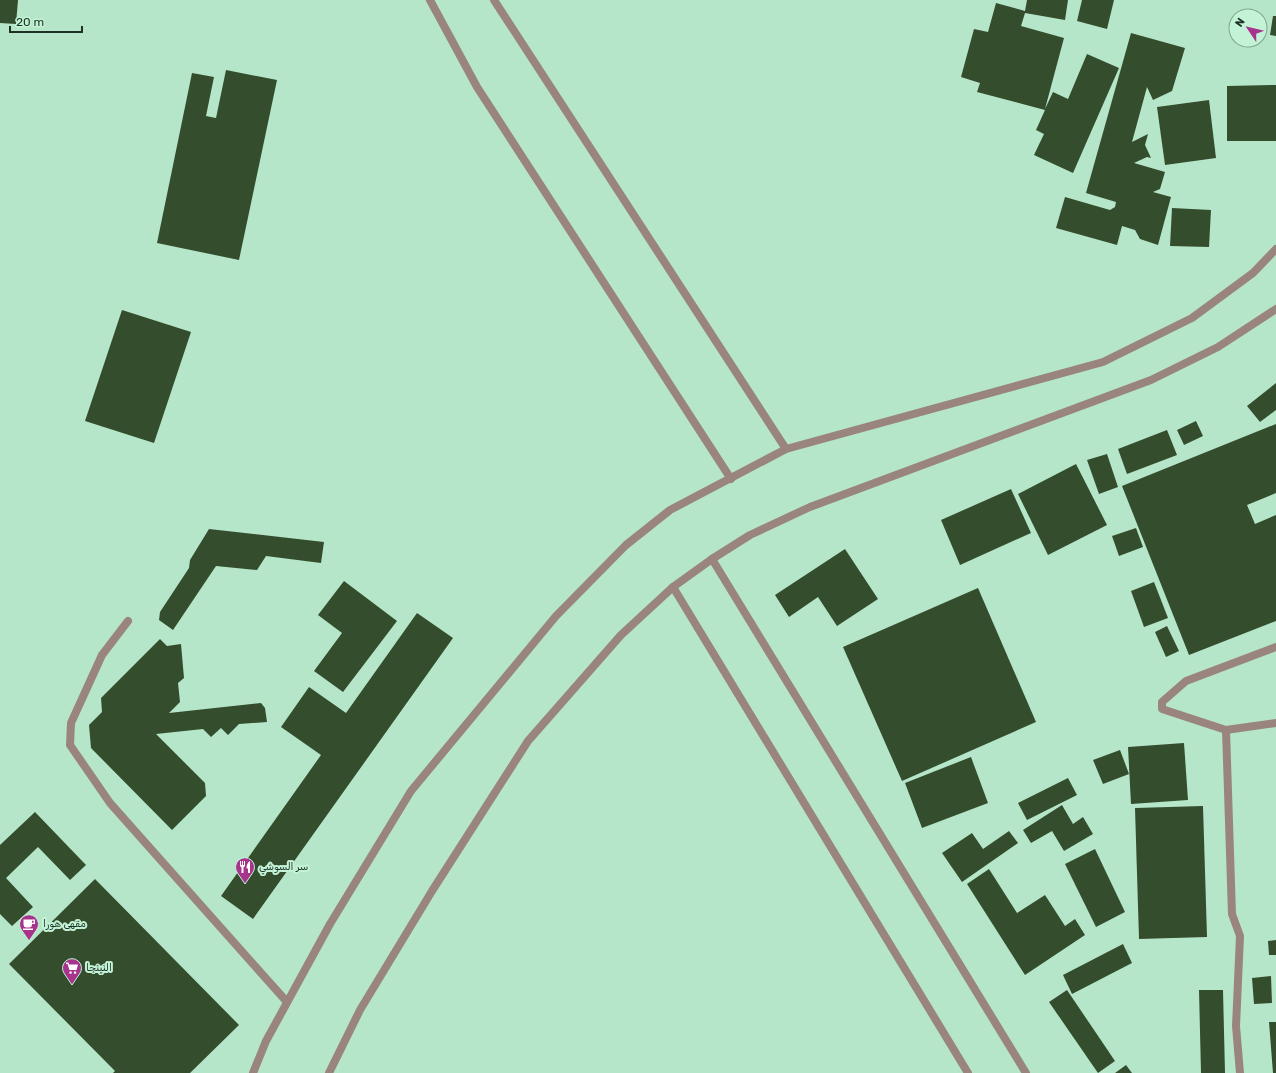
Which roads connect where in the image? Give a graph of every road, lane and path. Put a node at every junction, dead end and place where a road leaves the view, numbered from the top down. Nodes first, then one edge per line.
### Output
1 (430, 0) edge
2 (494, 0) edge
3 (1276, 249) edge
4 (1276, 309) edge
5 (786, 449) junction
6 (731, 479) junction
7 (712, 559) junction
8 (673, 587) junction
9 (128, 621) dead end
10 (1276, 647) edge
11 (1276, 724) edge
12 (1226, 730) junction
13 (287, 1002) junction
14 (253, 1073) edge
15 (329, 1073) edge
16 (968, 1073) edge
17 (1026, 1073) edge
18 (1240, 1073) edge

1 - 6 street
2 - 5 street
3 - 5 street
4 - 7 street
5 - 6 street
6 - 13 street
7 - 8 street
7 - 17 street
8 - 15 street
8 - 16 street
9 - 13 street
10 - 12 street
11 - 12 street
12 - 18 street
13 - 14 street

